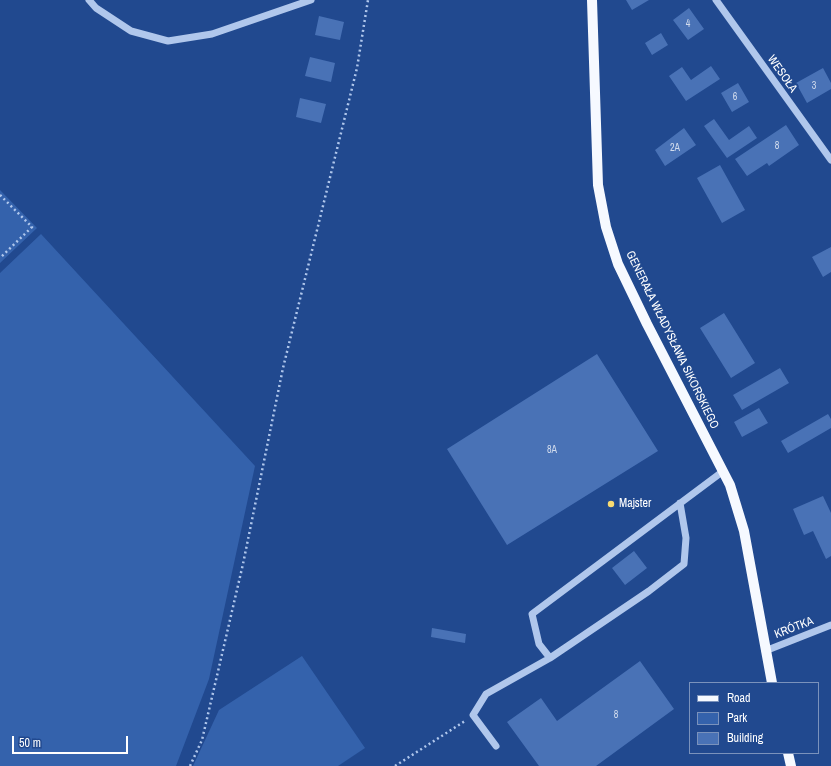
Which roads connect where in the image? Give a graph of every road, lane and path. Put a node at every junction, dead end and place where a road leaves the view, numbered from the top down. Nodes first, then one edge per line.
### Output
1 (89, 0) edge
2 (311, 0) edge
3 (368, 0) edge
4 (592, 0) edge
5 (716, 0) edge
6 (831, 160) edge
7 (0, 194) edge
8 (0, 258) edge
9 (722, 472) junction
10 (680, 503) junction
11 (831, 625) edge
12 (765, 651) junction
13 (550, 658) junction
14 (772, 682) edge
15 (473, 715) junction
16 (496, 746) dead end
17 (788, 754) edge
18 (190, 766) edge
19 (395, 766) edge
20 (791, 766) edge

1 - 2 street
3 - 18 path
4 - 9 main road, GENERAŁA WŁADYSŁAWA SIKORSKIEGO
5 - 6 street, WESOŁA
7 - 8 path
9 - 10 street
9 - 12 main road, GENERAŁA WŁADYSŁAWA SIKORSKIEGO
10 - 13 street
10 - 13 street
11 - 12 street, KRÓTKA
12 - 14 main road, GENERAŁA WŁADYSŁAWA SIKORSKIEGO
13 - 15 street
15 - 16 street
15 - 19 path
17 - 20 main road

